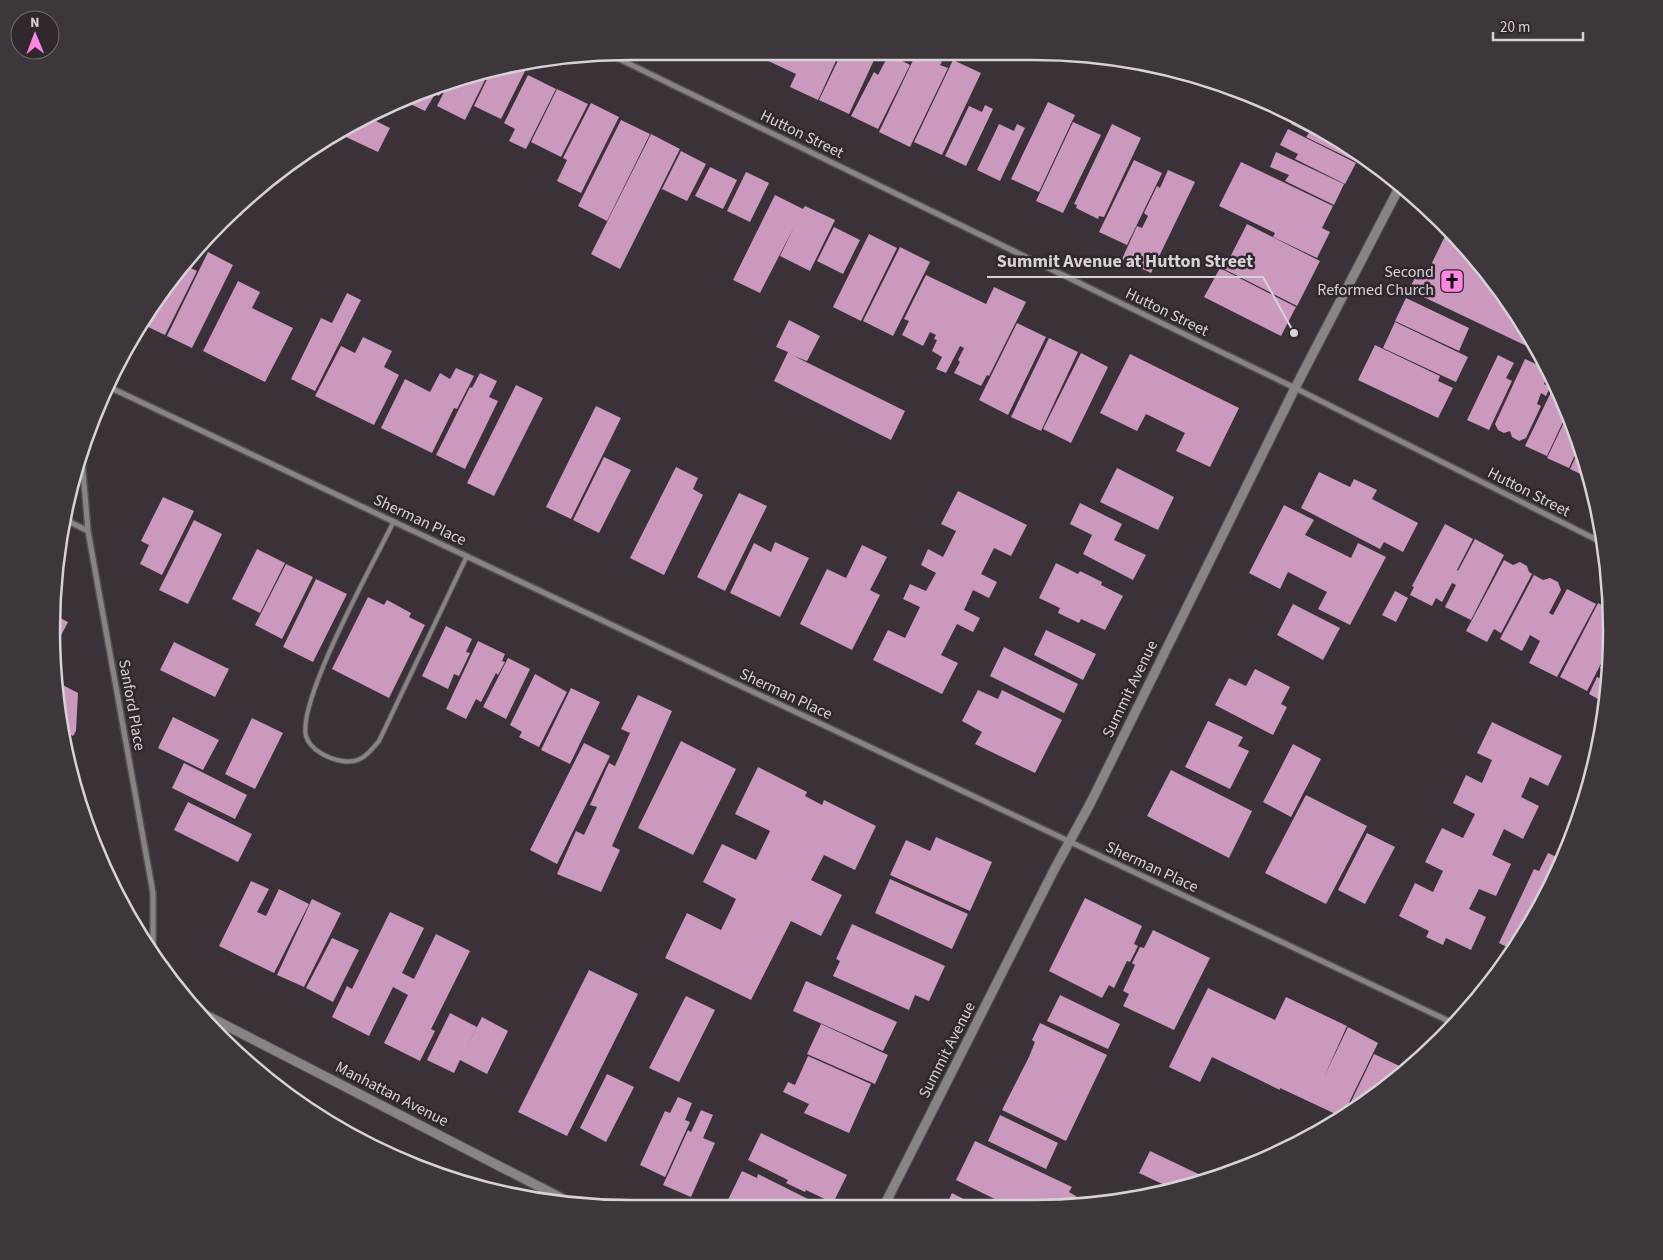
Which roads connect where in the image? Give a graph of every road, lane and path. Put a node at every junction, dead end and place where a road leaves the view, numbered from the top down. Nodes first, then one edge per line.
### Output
1 (622, 60) edge
2 (1397, 192) edge
3 (1295, 388) junction
4 (114, 389) edge
5 (83, 469) edge
6 (394, 521) junction
7 (70, 522) edge
8 (88, 531) junction
9 (1595, 539) edge
10 (467, 556) junction
11 (1070, 842) junction
12 (153, 942) edge
13 (214, 1019) edge
14 (1448, 1021) edge
15 (554, 1195) edge
16 (887, 1200) edge

1 - 3 street, Hutton Street
2 - 3 street, Summit Avenue
3 - 9 street, Hutton Street
3 - 11 street, Summit Avenue
4 - 6 street, Sherman Place
5 - 8 street, Sanford Place
6 - 10 street, Sherman Place
6 - 10 lane
7 - 8 street
8 - 12 street, Sanford Place
10 - 11 street, Sherman Place
11 - 14 street, Sherman Place
11 - 16 street, Summit Avenue
13 - 15 street, Manhattan Avenue

